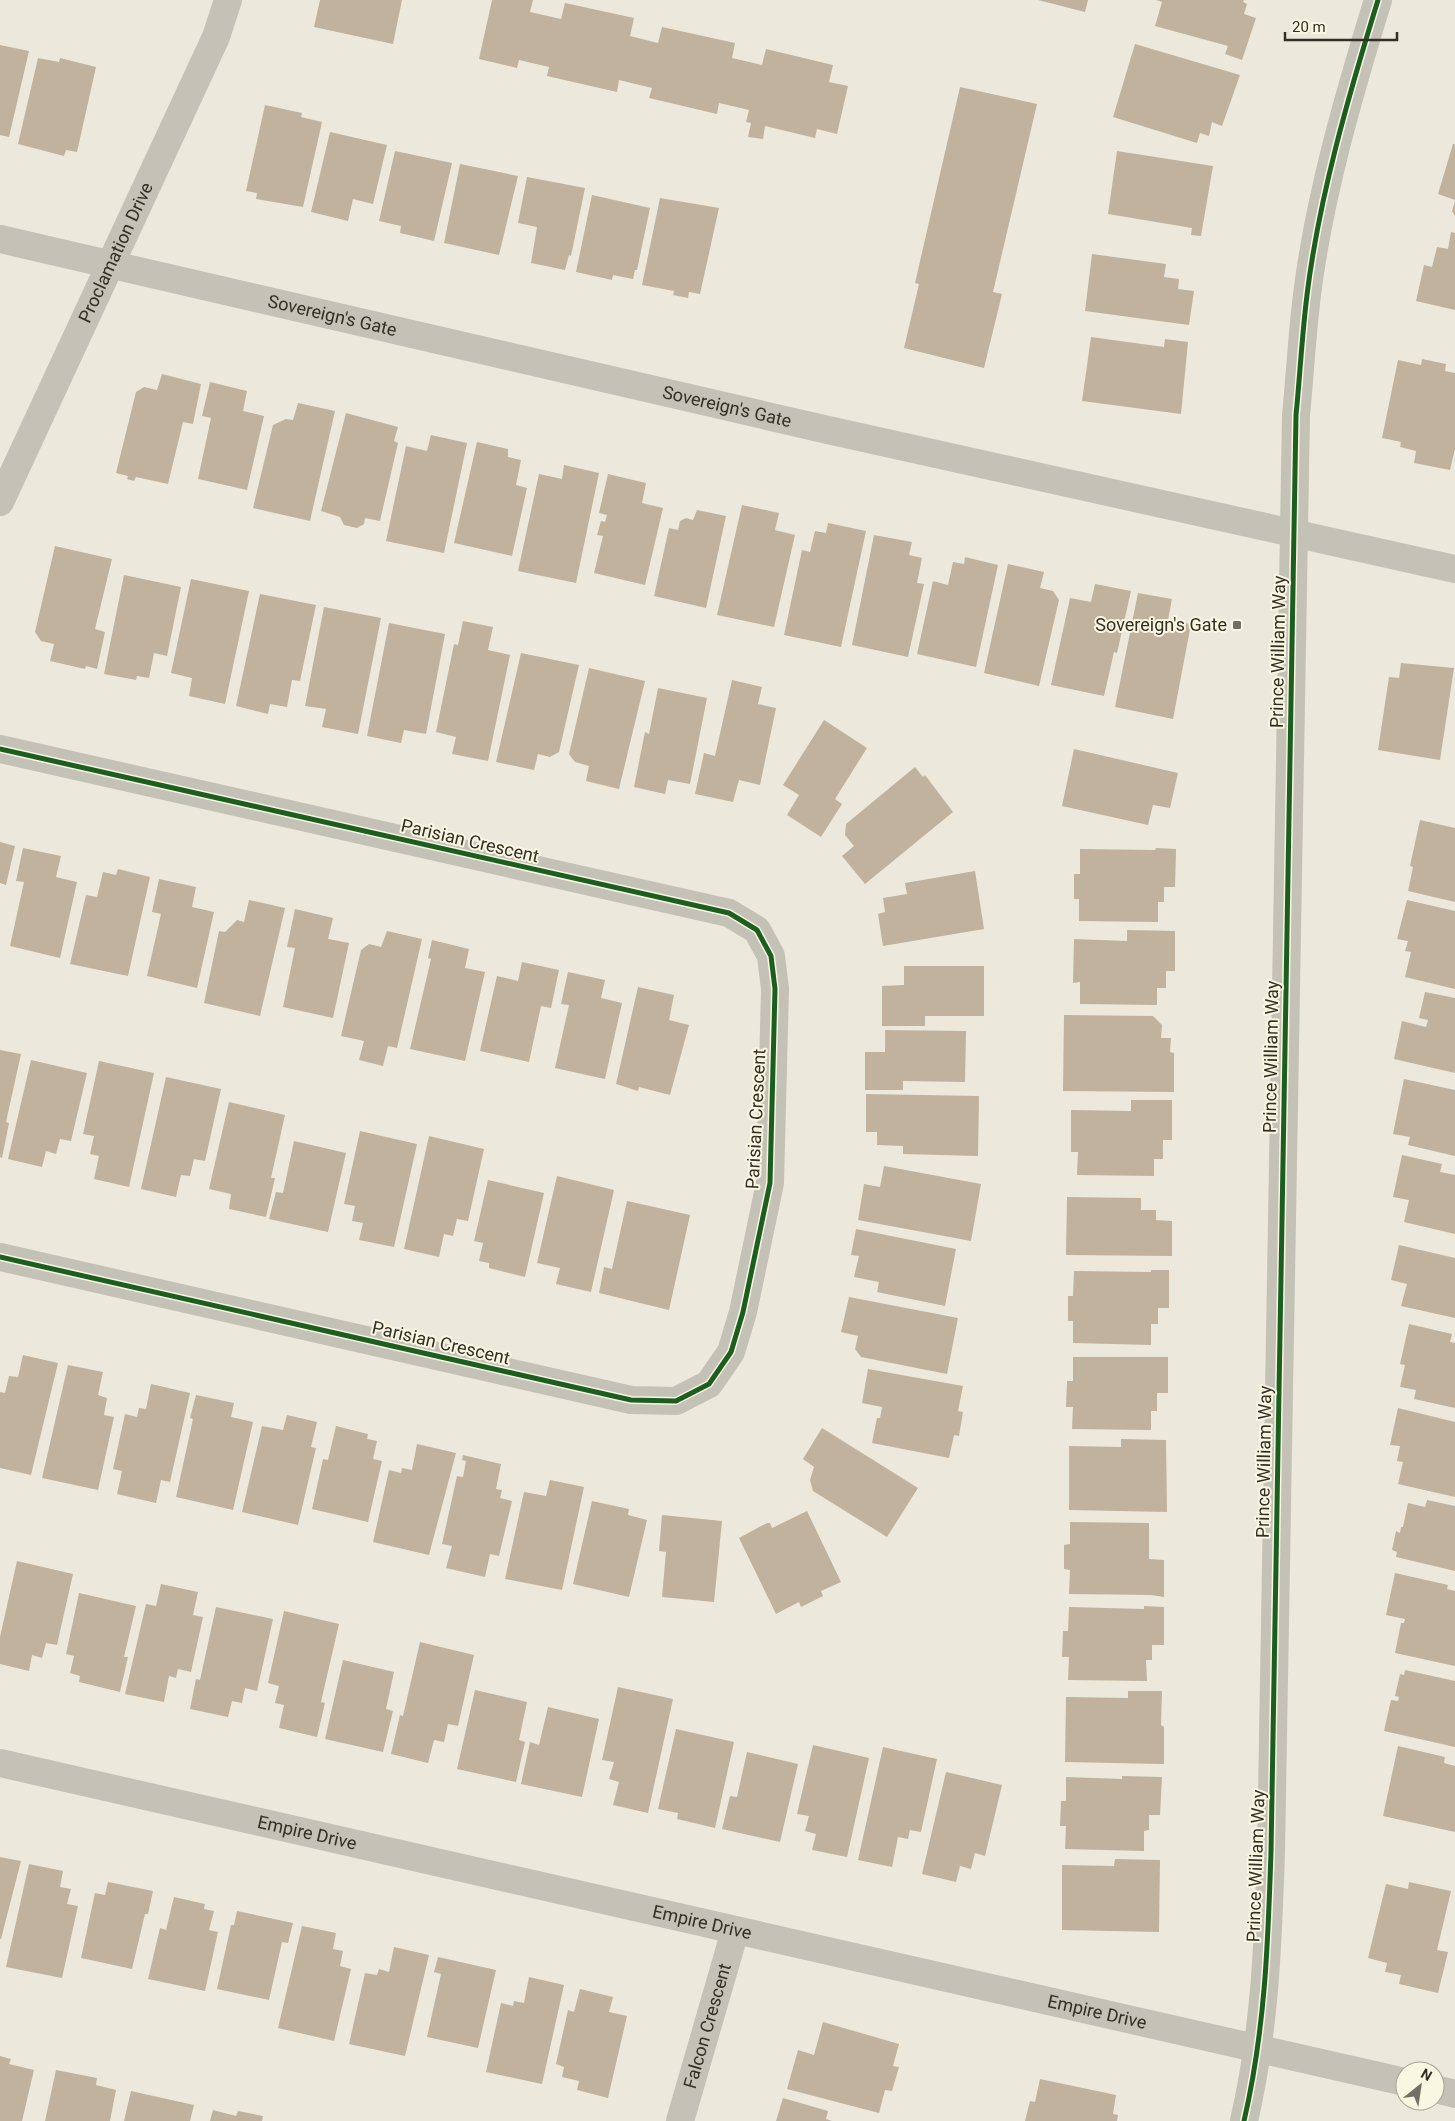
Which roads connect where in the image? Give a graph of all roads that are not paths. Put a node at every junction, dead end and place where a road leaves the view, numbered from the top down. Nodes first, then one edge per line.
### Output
1 (228, 0) edge
2 (1378, 0) edge
3 (0, 239) edge
4 (111, 264) junction
5 (0, 502) edge
6 (1294, 532) junction
7 (1455, 569) edge
8 (0, 749) edge
9 (0, 1256) edge
10 (0, 1763) edge
11 (735, 1931) junction
12 (1258, 2050) junction
13 (1395, 2080) edge
14 (680, 2121) edge
15 (1244, 2121) edge

1 - 4 street, Proclamation Drive
2 - 6 street, Prince William Way
3 - 4 street, Sovereign's Gate
4 - 5 street, Proclamation Drive
4 - 6 street, Sovereign's Gate
6 - 7 street, Sovereign's Gate
6 - 12 street, Prince William Way
8 - 9 street, Parisian Crescent
10 - 11 street, Empire Drive
11 - 12 street, Empire Drive
11 - 14 street, Falcon Crescent
12 - 13 street, Empire Drive
12 - 15 street, Prince William Way

